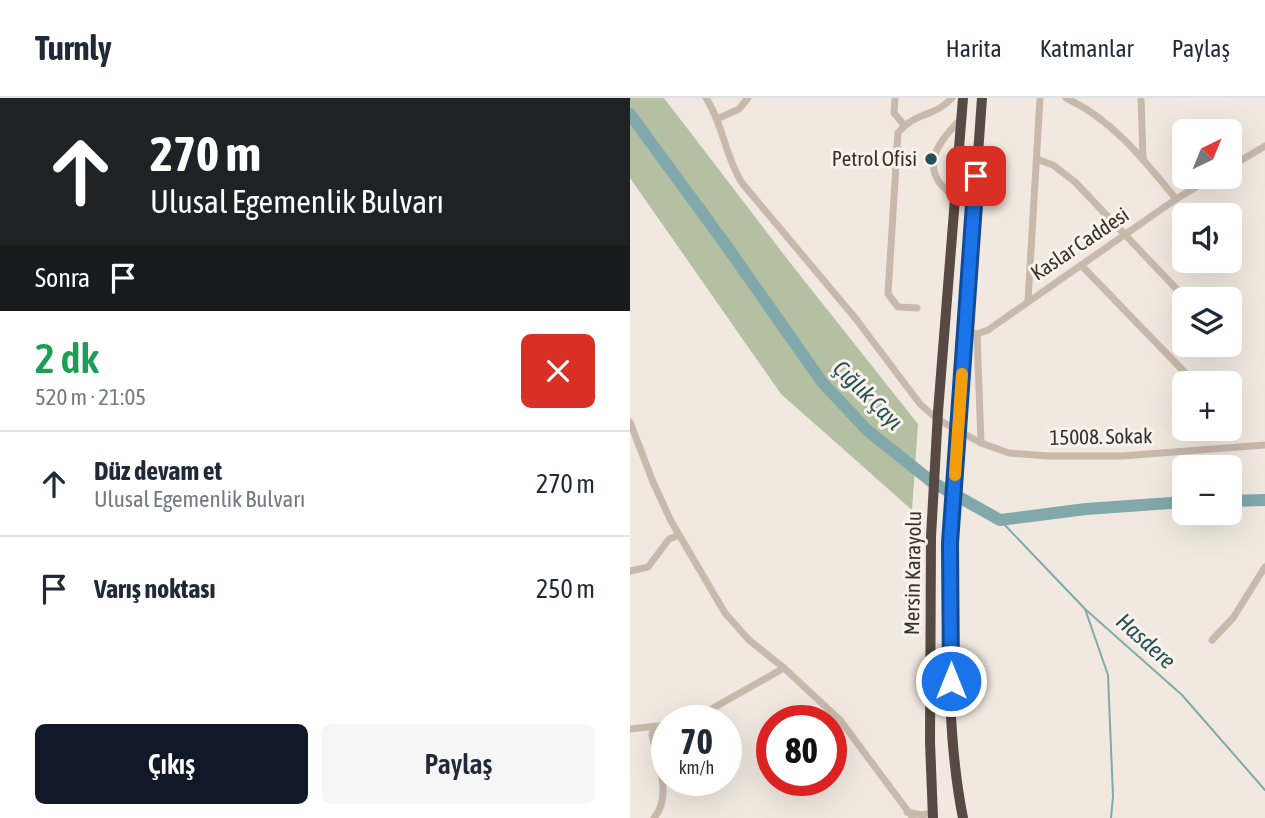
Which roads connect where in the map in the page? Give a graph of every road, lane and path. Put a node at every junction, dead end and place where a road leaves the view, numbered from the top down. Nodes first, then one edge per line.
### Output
1 (706, 98) edge
2 (748, 98) edge
3 (895, 98) edge
4 (952, 98) edge
5 (963, 98) edge
6 (982, 98) edge
7 (1040, 98) edge
8 (1066, 98) edge
9 (1141, 98) edge
10 (962, 118) junction
11 (718, 119) junction
12 (904, 125) junction
13 (1265, 146) edge
14 (1037, 159) junction
15 (1143, 159) junction
16 (1242, 160) edge
17 (1193, 189) edge
18 (956, 199) junction
19 (1176, 199) junction
20 (1126, 236) junction
21 (1081, 265) junction
22 (1175, 287) edge
23 (1028, 301) junction
24 (917, 307) dead end
25 (965, 331) junction
26 (977, 334) junction
27 (1183, 371) edge
28 (630, 422) edge
29 (981, 443) junction
30 (1265, 445) edge
31 (679, 535) junction
32 (1265, 567) edge
33 (630, 571) edge
34 (1212, 640) dead end
35 (784, 668) junction
36 (719, 705) edge
37 (651, 728) edge
38 (630, 729) edge
39 (662, 796) edge
40 (910, 815) edge
41 (933, 816) edge
42 (654, 818) edge
43 (963, 818) edge

1 - 11 street, 15008. Sokak
2 - 11 street
3 - 12 street
4 - 12 street
5 - 10 highway, Mersin Karayolu
6 - 25 highway, Mersin Karayolu
7 - 14 street
8 - 15 street
9 - 15 street
10 - 18 highway, Mersin Karayolu
10 - 18 street
11 - 29 street, 15008. Sokak
12 - 24 street
13 - 16 street
14 - 20 street
14 - 23 street
15 - 19 street
17 - 19 street, Kaslar Caddesi
18 - 41 highway, Mersin Karayolu, bridge
19 - 20 street, Kaslar Caddesi
20 - 21 street, Kaslar Caddesi
20 - 22 street
21 - 23 street, Kaslar Caddesi
21 - 27 street
23 - 26 street, Kaslar Caddesi
25 - 26 street
25 - 43 highway, Mersin Karayolu, bridge
26 - 29 street
28 - 31 street
29 - 30 street, 15008. Sokak
31 - 33 street
31 - 35 street
32 - 34 street
35 - 36 street
35 - 40 street
37 - 38 street
39 - 42 street
40 - 41 street

